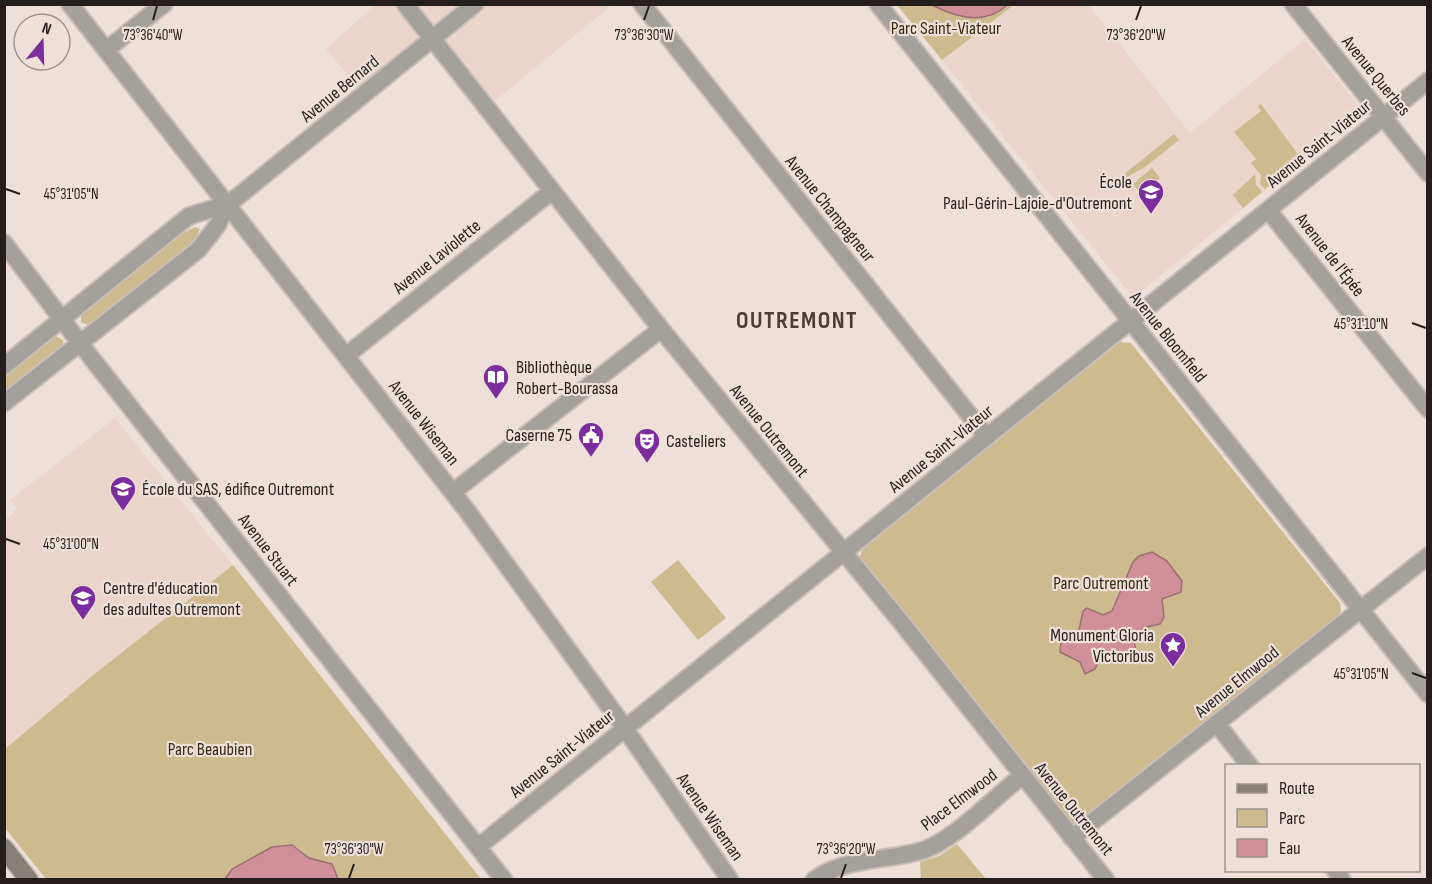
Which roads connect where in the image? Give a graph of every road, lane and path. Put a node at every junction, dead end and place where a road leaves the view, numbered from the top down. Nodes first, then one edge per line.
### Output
1 (70, 4) edge
2 (164, 4) edge
3 (405, 4) edge
4 (475, 4) edge
5 (642, 4) edge
6 (878, 4) edge
7 (1293, 4) edge
8 (432, 40) junction
9 (106, 50) junction
10 (1428, 81) edge
11 (1384, 117) junction
12 (1428, 173) edge
13 (552, 191) junction
14 (228, 204) junction
15 (1268, 210) junction
16 (4, 243) edge
17 (64, 318) junction
18 (1130, 321) junction
19 (661, 329) junction
20 (81, 341) junction
21 (347, 355) junction
22 (4, 366) edge
23 (4, 403) edge
24 (1428, 410) edge
25 (987, 437) junction
26 (453, 492) junction
27 (843, 553) junction
28 (1428, 556) edge
29 (1360, 610) junction
30 (1428, 694) edge
31 (1216, 723) junction
32 (625, 729) junction
33 (1249, 764) edge
34 (1023, 775) junction
35 (1072, 838) junction
36 (478, 847) junction
37 (4, 848) edge
38 (29, 879) edge
39 (504, 879) edge
40 (730, 879) edge
41 (814, 879) edge
42 (1106, 879) edge

1 - 9 street, Avenue Wiseman
2 - 9 street
3 - 8 street, Avenue Outremont
4 - 8 street, Avenue Bernard
5 - 25 street, Avenue Champagneur
6 - 18 street, Avenue Bloomfield
7 - 11 street, Avenue Querbes
8 - 13 street, Avenue Outremont
8 - 14 street, Avenue Bernard
9 - 14 street, Avenue Wiseman
10 - 11 street, Avenue Saint-Viateur
11 - 12 street, Avenue Querbes
11 - 15 street, Avenue Saint-Viateur
13 - 19 street, Avenue Outremont
13 - 21 street, Avenue Laviolette
14 - 17 street, Avenue Bernard
14 - 20 street, Avenue Bernard
14 - 21 street, Avenue Wiseman
15 - 18 street, Avenue Saint-Viateur
15 - 24 street, Avenue de l'Épée
16 - 17 street, Avenue Stuart
17 - 20 street, Avenue Stuart
17 - 22 street, Avenue Bernard
18 - 25 street, Avenue Saint-Viateur
18 - 29 street, Avenue Bloomfield
19 - 26 street
19 - 27 street, Avenue Outremont
20 - 23 street, Avenue Bernard
20 - 36 street, Avenue Stuart
21 - 26 street, Avenue Wiseman
25 - 27 street, Avenue Saint-Viateur
26 - 32 street, Avenue Wiseman
27 - 32 street, Avenue Saint-Viateur
27 - 34 street, Avenue Outremont
28 - 29 street, Avenue Elmwood
29 - 30 street, Avenue Bloomfield
29 - 31 street, Avenue Elmwood
31 - 33 street
31 - 35 street, Avenue Elmwood
32 - 36 street, Avenue Saint-Viateur
32 - 40 street, Avenue Wiseman
34 - 35 street, Avenue Outremont
34 - 41 street, Place Elmwood
35 - 42 street, Avenue Outremont
36 - 39 street, Avenue Stuart
37 - 38 street

